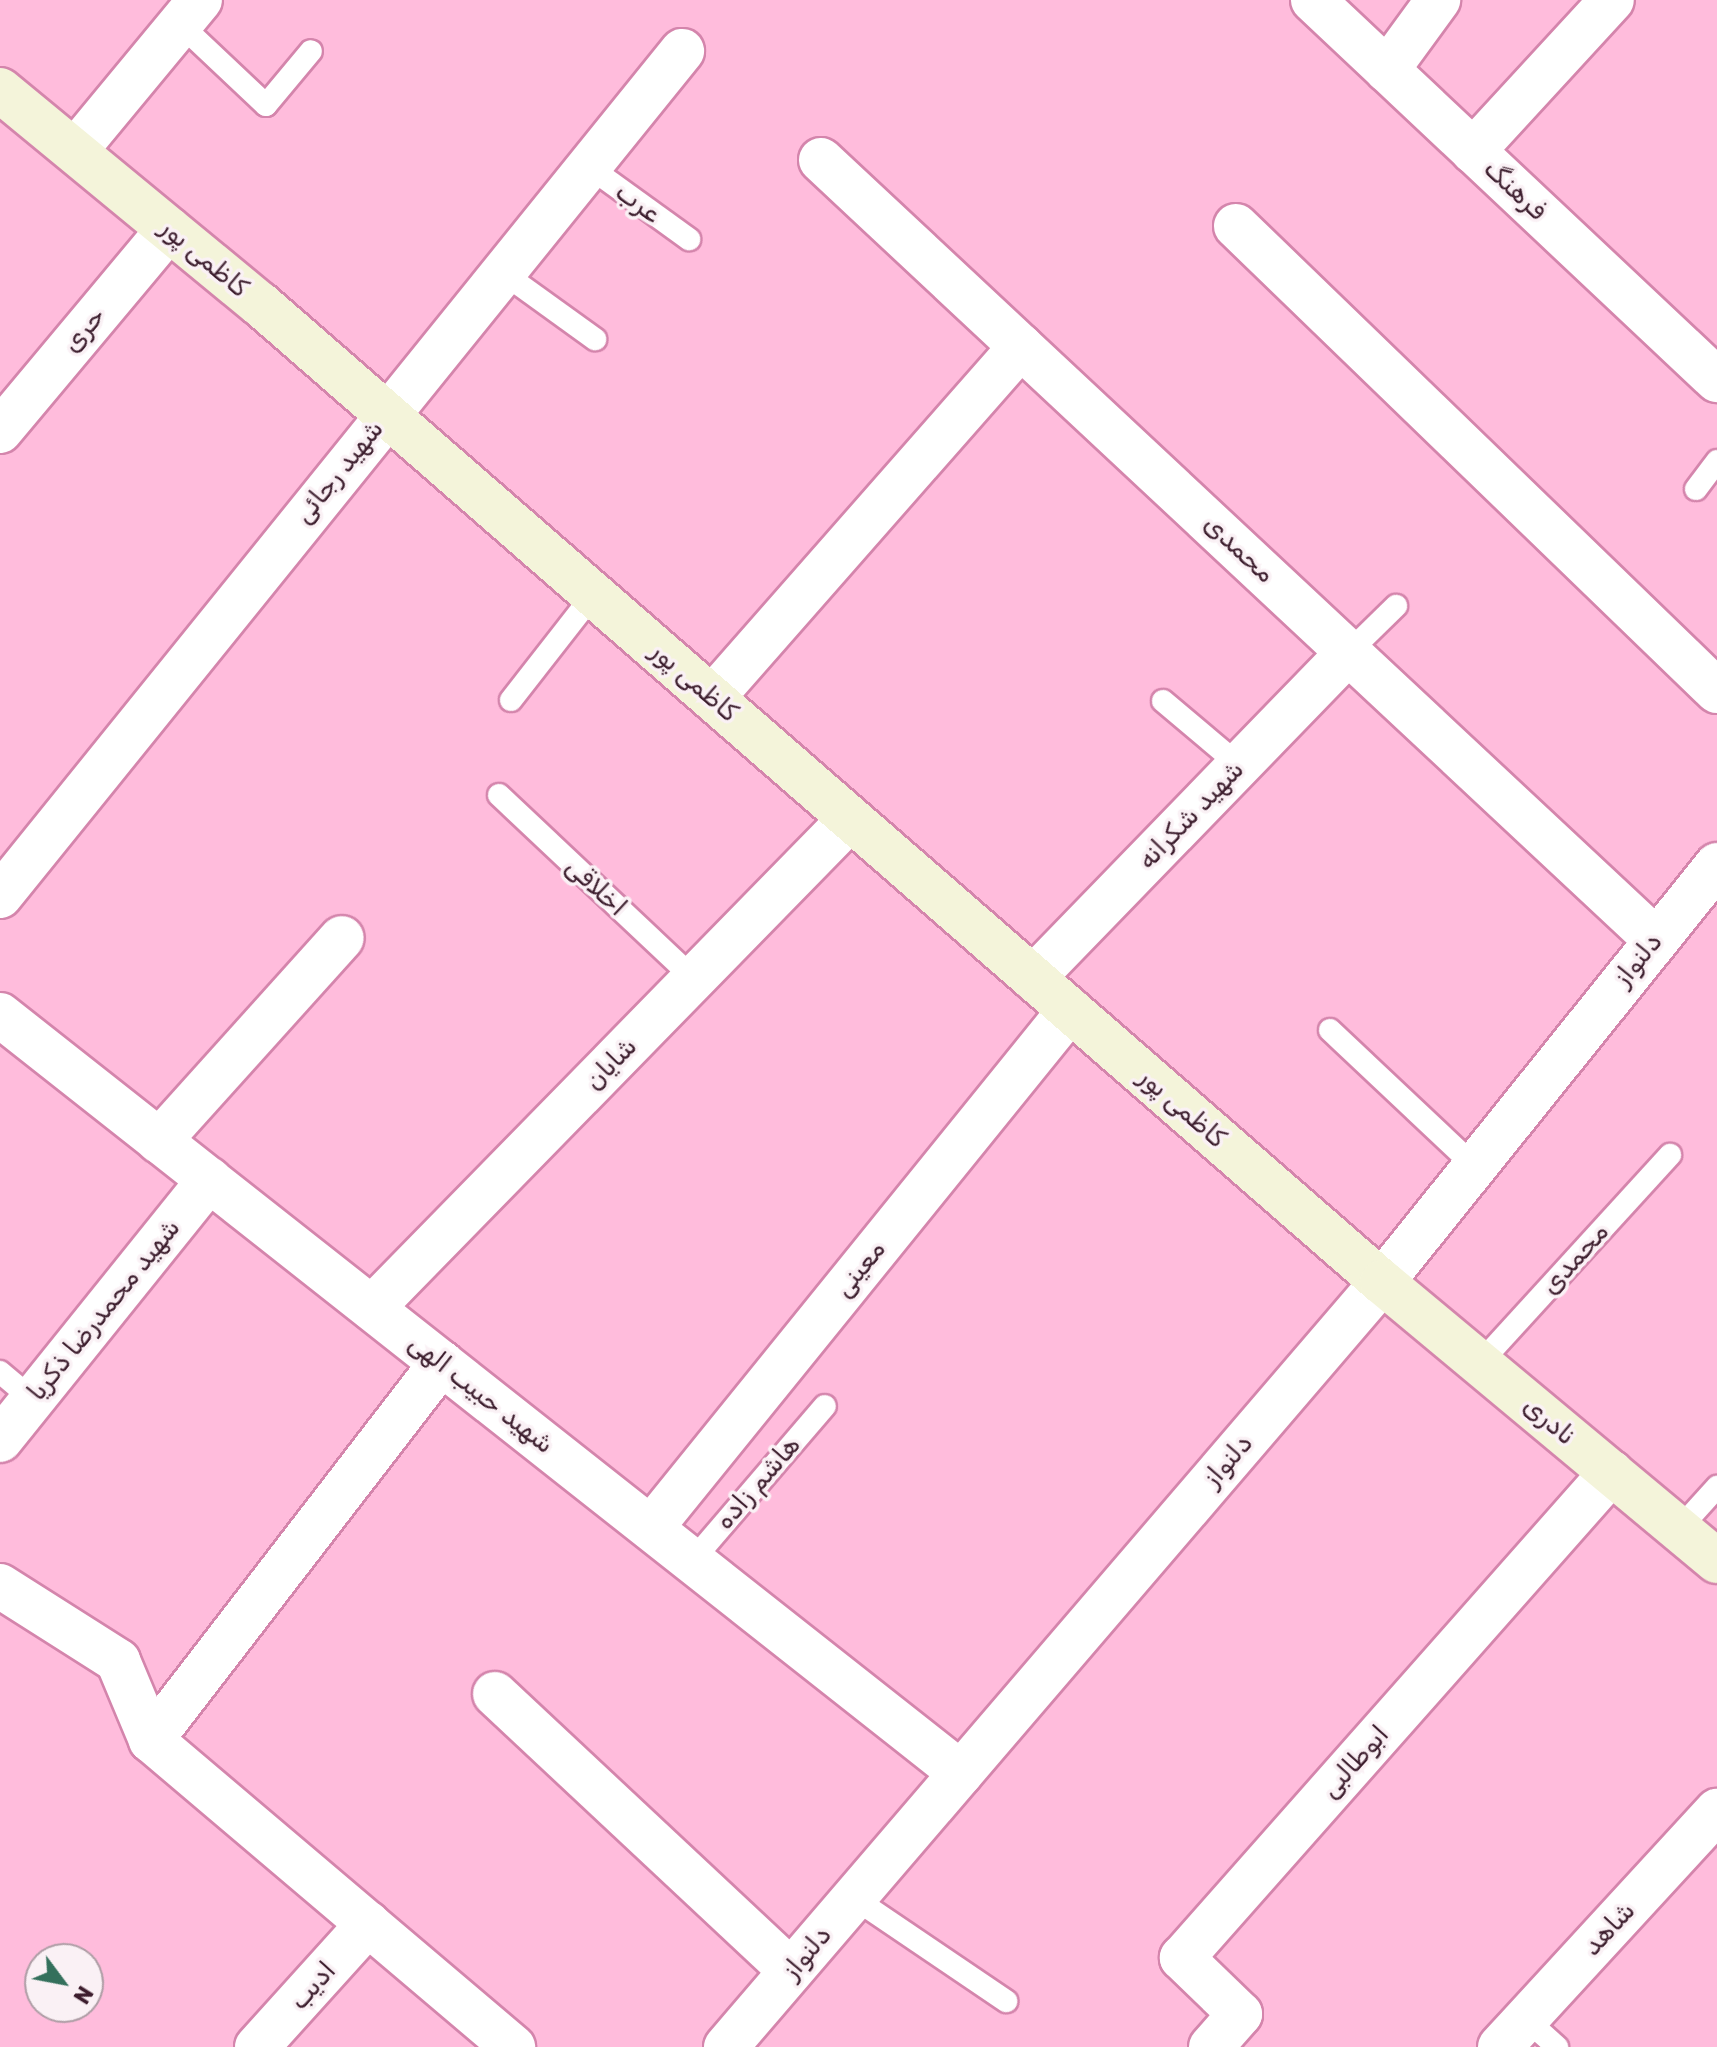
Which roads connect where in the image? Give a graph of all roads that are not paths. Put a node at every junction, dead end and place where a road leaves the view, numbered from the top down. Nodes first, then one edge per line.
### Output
1 (1313, 0) edge
2 (1438, 0) edge
3 (1612, 0) edge
4 (190, 12) edge
5 (311, 51) dead end
6 (682, 51) dead end
7 (1387, 70) junction
8 (5, 105) edge
9 (75, 151) junction
10 (1473, 151) junction
11 (821, 160) dead end
12 (588, 166) junction
13 (1236, 226) dead end
14 (169, 229) junction
15 (689, 239) dead end
16 (502, 272) junction
17 (595, 339) dead end
18 (1021, 346) junction
19 (1716, 378) edge
20 (386, 414) junction
21 (0, 431) edge
22 (1717, 461) edge
23 (1696, 489) dead end
24 (593, 595) junction
25 (1396, 606) dead end
26 (1349, 652) junction
27 (1717, 691) edge
28 (712, 698) junction
29 (511, 700) dead end
30 (1163, 701) dead end
31 (1239, 765) junction
32 (499, 795) dead end
33 (850, 819) junction
34 (1717, 865) edge
35 (0, 896) edge
36 (342, 938) dead end
37 (1655, 939) junction
38 (1033, 978) junction
39 (694, 979) junction
40 (1070, 1010) junction
41 (0, 1015) edge
42 (1330, 1030) dead end
43 (159, 1141) junction
44 (1670, 1155) dead end
45 (1472, 1164) junction
46 (209, 1180) junction
47 (1382, 1282) junction
48 (372, 1308) junction
49 (441, 1363) junction
50 (1480, 1363) junction
51 (16, 1386) edge
52 (825, 1406) dead end
53 (0, 1440) edge
54 (1611, 1473) junction
55 (1717, 1487) edge
56 (651, 1528) junction
57 (1679, 1529) junction
58 (692, 1561) junction
59 (1717, 1561) edge
60 (0, 1586) edge
61 (495, 1694) dead end
62 (151, 1740) junction
63 (961, 1773) junction
64 (1717, 1811) edge
65 (854, 1898) junction
66 (368, 1924) junction
67 (791, 1971) junction
68 (1006, 2001) dead end
69 (1528, 2038) edge
70 (257, 2047) edge
71 (513, 2047) edge
72 (726, 2047) edge
73 (1211, 2047) edge

1 - 7 street, فرهنگ
2 - 7 street
3 - 10 street
4 - 5 lane
4 - 9 street
6 - 12 street, شهید رجائی
7 - 10 street, فرهنگ
8 - 9 street, کاظمی پور
9 - 14 street, کاظمی پور
10 - 19 street, فرهنگ
11 - 18 street, محمدی
12 - 15 lane, عرب
12 - 16 street, شهید رجائی
13 - 27 street
14 - 20 street, کاظمی پور
14 - 21 street, حری
16 - 17 lane
16 - 20 street, شهید رجائی
18 - 26 street, محمدی
18 - 28 street
20 - 24 street, کاظمی پور
20 - 35 street, شهید رجائی
22 - 23 lane
24 - 28 street, کاظمی پور
24 - 29 lane
25 - 26 lane
26 - 31 street, شهید شکرانه
26 - 37 street, محمدی
28 - 33 street, کاظمی پور
30 - 31 lane
31 - 38 street, شهید شکرانه
32 - 39 lane, اخلاقی
33 - 38 street, کاظمی پور
33 - 39 street, شایان
34 - 37 street, دلنواز
36 - 43 street
37 - 45 street, دلنواز
38 - 40 street, کاظمی پور
39 - 48 street, شایان
40 - 47 street, کاظمی پور
40 - 56 street, معینی
41 - 43 street, شهید حبیب الهی
42 - 45 lane
43 - 46 street, شهید حبیب الهی
44 - 50 lane, محمدی
45 - 47 street, دلنواز
46 - 48 street, شهید حبیب الهی
46 - 51 street, شهید محمدرضا ذکریا
47 - 50 street, نادری
47 - 63 street, دلنواز
48 - 49 street, شهید حبیب الهی
49 - 56 street, شهید حبیب الهی
49 - 62 street
50 - 54 street, نادری
51 - 53 street, شهید محمدرضا ذکریا
52 - 58 lane, هاشم زاده
54 - 57 street, نادری
54 - 73 street, ابوطالبی
55 - 57 lane
56 - 58 street, شهید حبیب الهی
57 - 59 street, نادری
58 - 63 street, شهید حبیب الهی
60 - 62 street
61 - 67 street
62 - 66 street
63 - 65 street, دلنواز
64 - 69 street, شاهد
65 - 67 street, دلنواز
65 - 68 lane
66 - 70 street, ادیب
66 - 71 street
67 - 72 street, دلنواز

